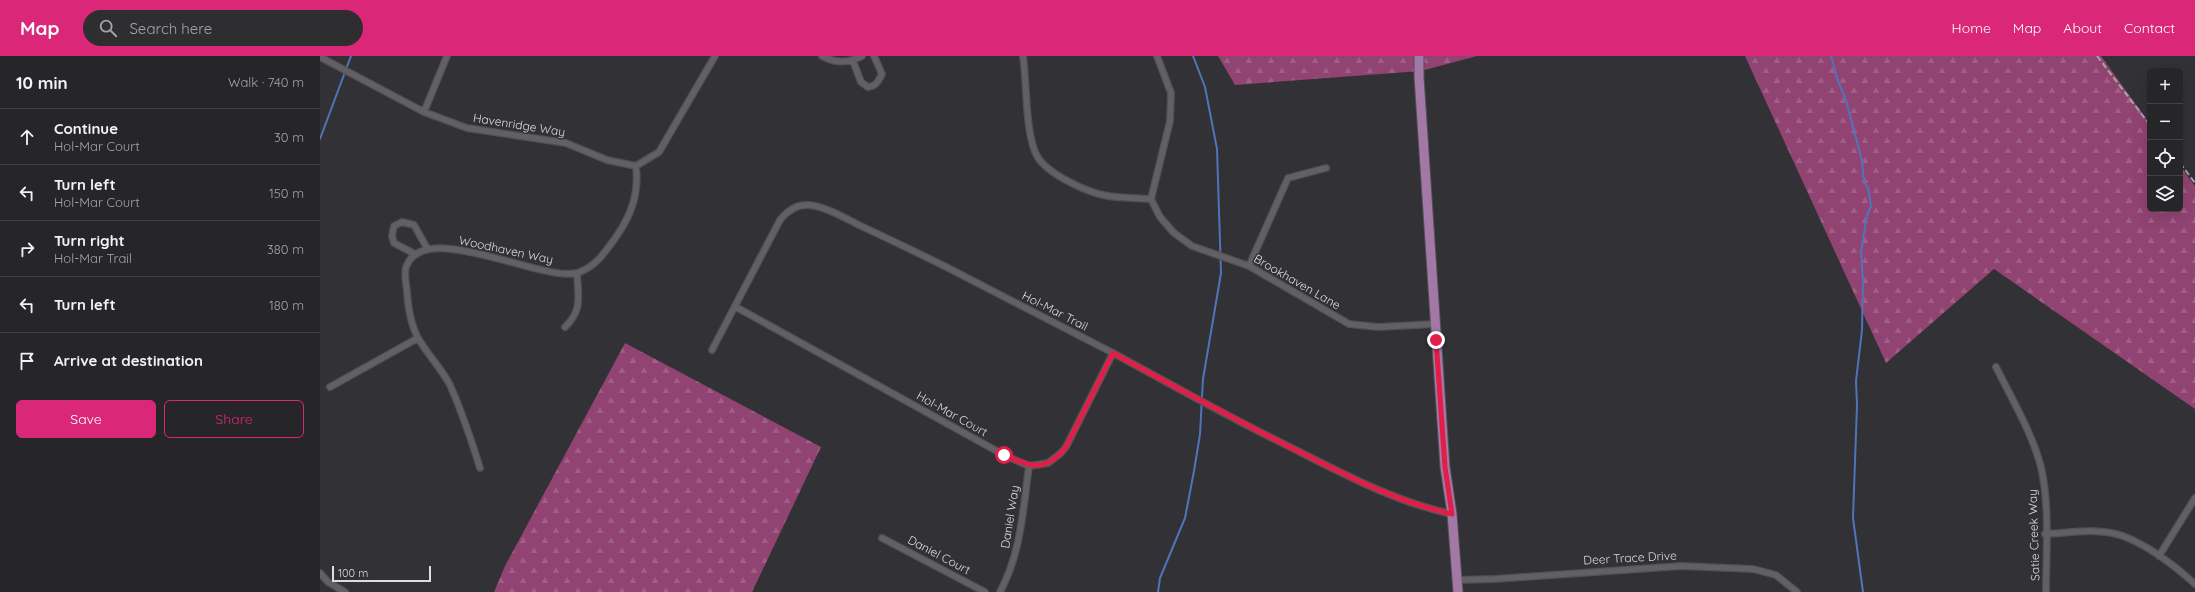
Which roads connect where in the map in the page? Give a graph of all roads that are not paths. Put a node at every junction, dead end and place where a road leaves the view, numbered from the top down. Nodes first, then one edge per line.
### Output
1 (447, 56) edge
2 (715, 56) edge
3 (822, 56) edge
4 (862, 56) edge
5 (874, 56) edge
6 (1023, 56) edge
7 (1157, 56) edge
8 (1419, 56) edge
9 (320, 57) edge
10 (853, 61) junction
11 (424, 112) junction
12 (636, 166) junction
13 (1326, 168) dead end
14 (1151, 198) junction
15 (427, 248) junction
16 (415, 254) junction
17 (1249, 266) junction
18 (577, 273) junction
19 (736, 307) junction
20 (1435, 324) junction
21 (565, 327) dead end
22 (418, 338) junction
23 (712, 350) dead end
24 (1113, 353) junction
25 (1996, 368) dead end
26 (330, 386) dead end
27 (1029, 466) junction
28 (480, 468) dead end
29 (2195, 498) edge
30 (1452, 514) junction
31 (2046, 534) junction
32 (882, 538) dead end
33 (2159, 556) junction
34 (320, 573) edge
35 (1457, 580) junction
36 (2195, 584) edge
37 (345, 592) edge
38 (985, 592) edge
39 (1000, 592) edge
40 (1458, 592) edge
41 (1797, 592) edge
42 (2046, 592) edge

1 - 11 street
2 - 12 street
3 - 10 street
4 - 10 street
5 - 10 street
6 - 14 street
7 - 14 street
8 - 20 main road
9 - 11 street, Havenridge Way
11 - 12 street, Havenridge Way
12 - 18 street, Woodhaven Way
13 - 17 street
14 - 17 street, Brookhaven Lane
15 - 16 street, Woodhaven Way
15 - 16 street
15 - 18 street, Woodhaven Way
16 - 22 street
17 - 20 street, Brookhaven Lane
18 - 21 street
19 - 23 street, Hol-Mar Trail
19 - 24 street, Hol-Mar Trail
19 - 27 street, Hol-Mar Court
20 - 30 main road
22 - 26 street
22 - 28 street
24 - 27 street
24 - 30 street, Hol-Mar Trail
25 - 31 street, Satie Creek Way
27 - 39 street, Daniel Way
29 - 33 street
30 - 35 main road
31 - 33 street
31 - 42 street, Satie Creek Way
32 - 38 street, Daniel Court
33 - 36 street
34 - 37 street
35 - 40 main road
35 - 41 street, Deer Trace Drive

